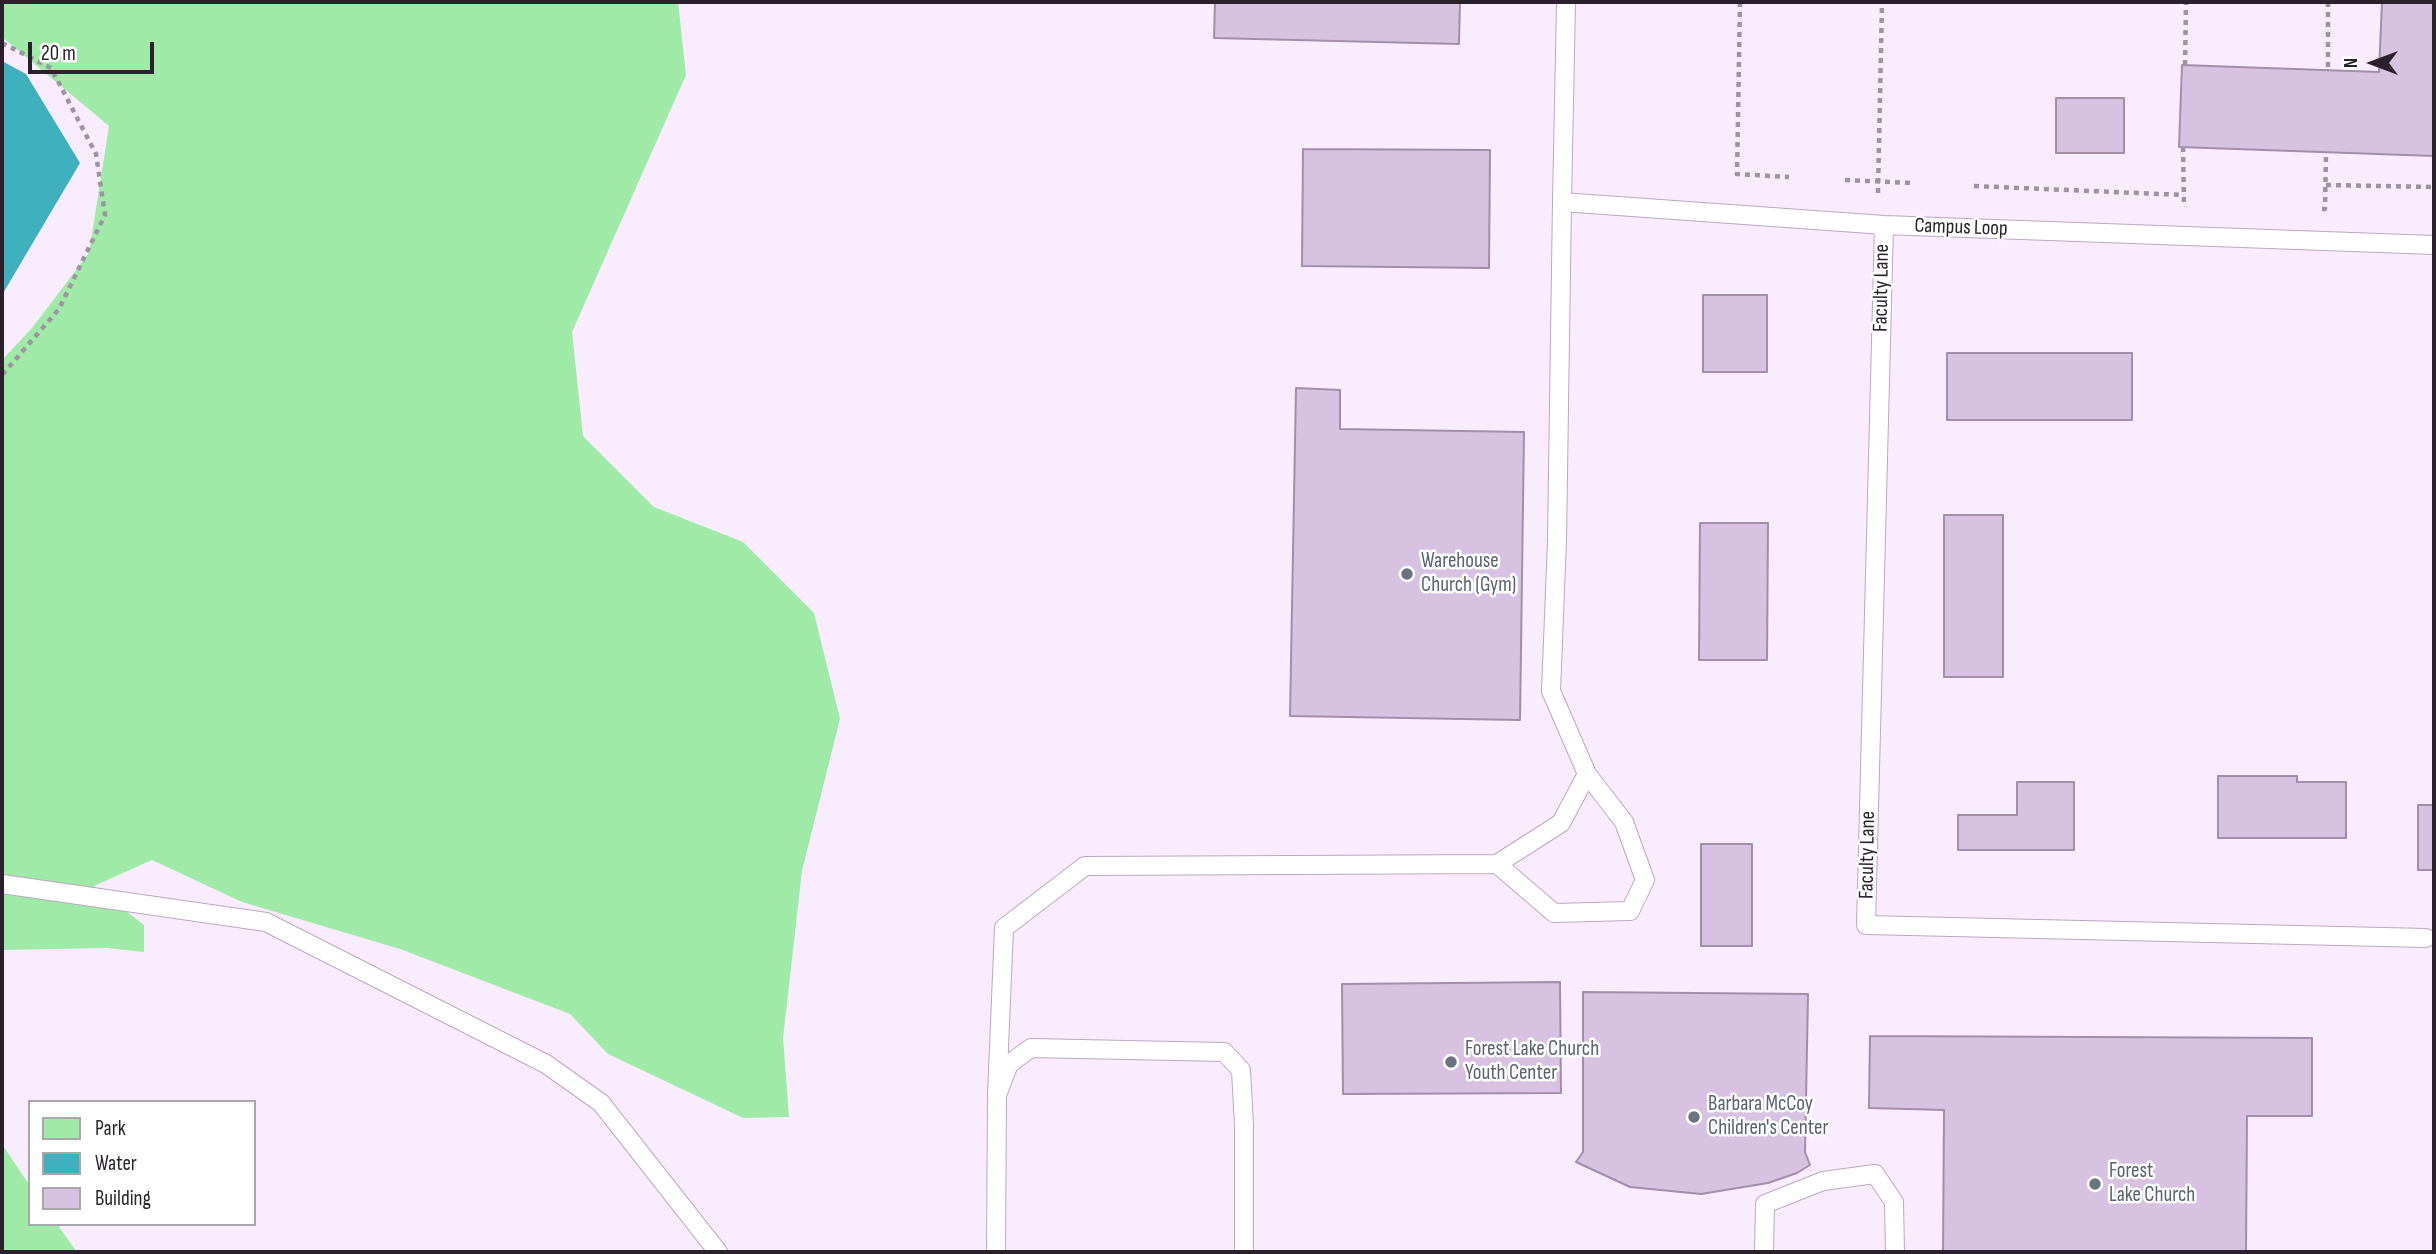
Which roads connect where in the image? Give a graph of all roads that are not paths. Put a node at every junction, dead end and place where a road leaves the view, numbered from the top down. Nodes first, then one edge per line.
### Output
1 (1566, 2) edge
2 (1562, 202) junction
3 (1884, 225) junction
4 (2434, 245) edge
5 (1587, 774) junction
6 (1497, 864) junction
7 (2, 884) edge
8 (2427, 938) dead end
9 (997, 1095) junction
10 (718, 1252) edge
11 (996, 1252) edge
12 (1244, 1252) edge
13 (1764, 1252) edge
14 (1895, 1252) edge

1 - 2 lane
2 - 3 lane, Campus Loop
2 - 5 lane
3 - 4 lane, Campus Loop
3 - 8 lane, Faculty Lane
5 - 6 lane
5 - 6 lane
6 - 9 lane
7 - 10 lane
9 - 11 lane
9 - 12 lane
13 - 14 lane

